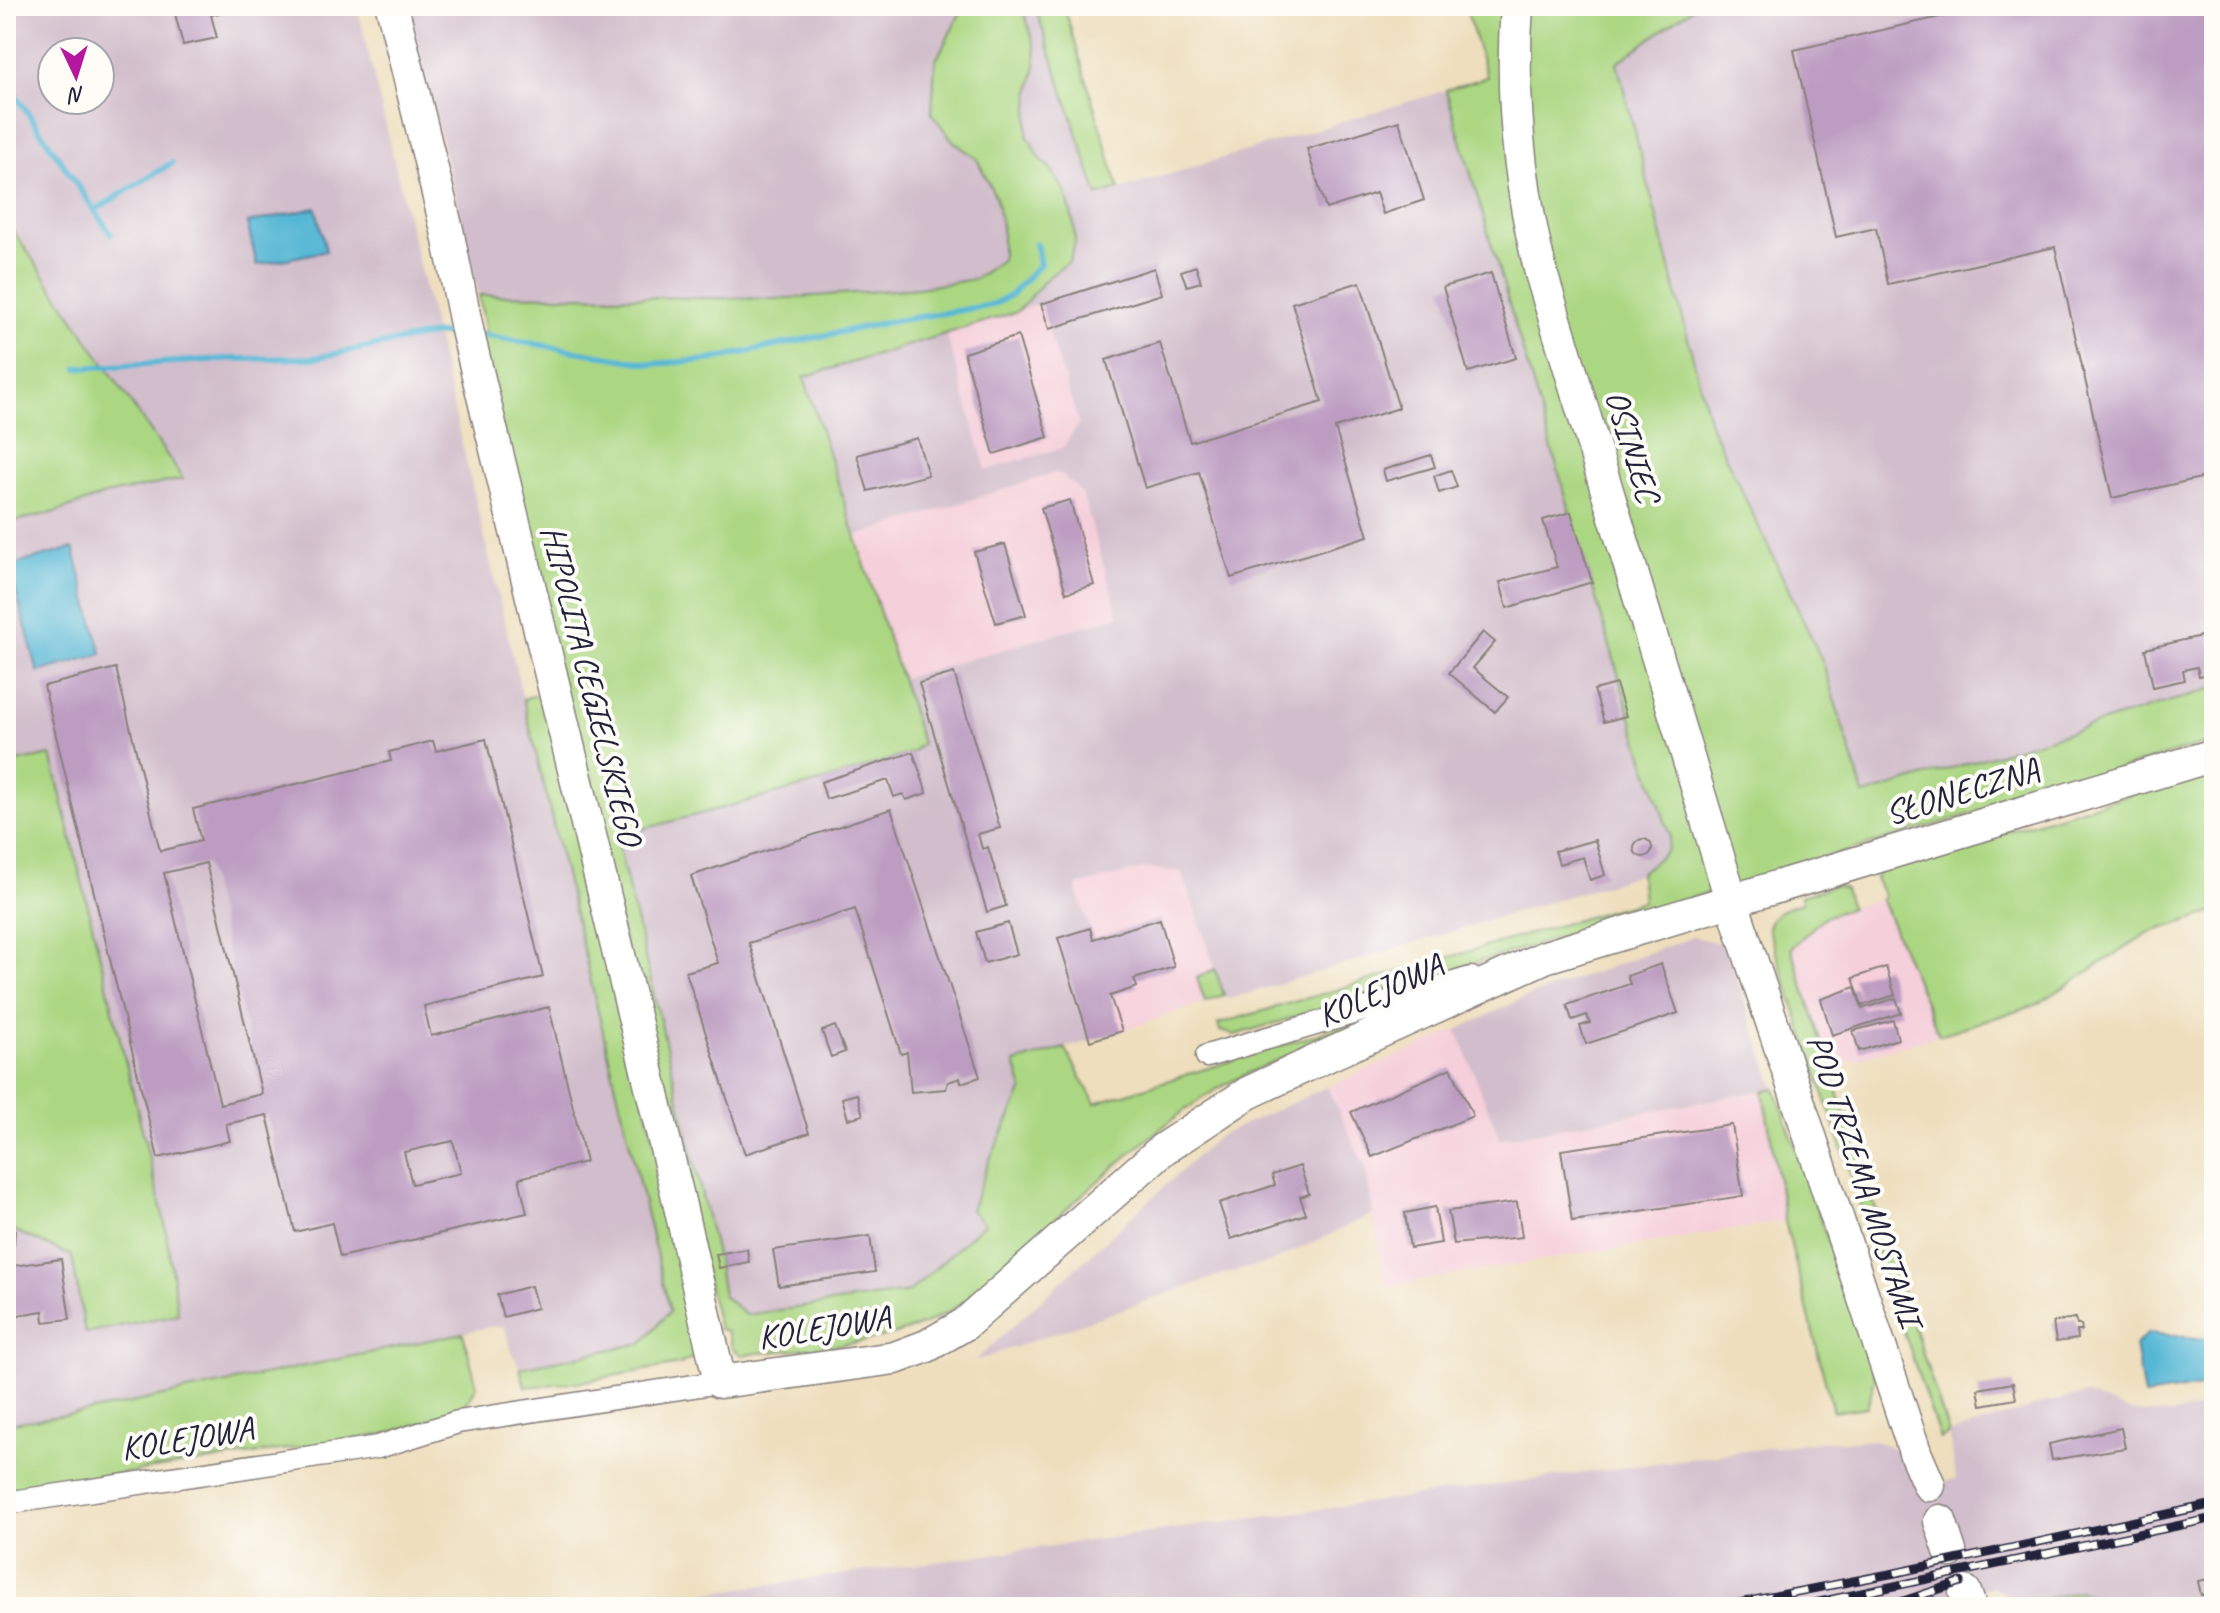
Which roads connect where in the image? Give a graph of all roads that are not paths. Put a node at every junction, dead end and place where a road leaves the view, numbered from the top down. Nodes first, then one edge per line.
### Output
1 (392, 6) edge
2 (1517, 6) edge
3 (2214, 755) edge
4 (1731, 899) junction
5 (1545, 957) junction
6 (1207, 1056) dead end
7 (720, 1382) junction
8 (1929, 1485) dead end
9 (6, 1503) edge
10 (1940, 1521) dead end
11 (1950, 1551) dead end

1 - 7 street, HIPOLITA CEGIELSKIEGO
2 - 4 street, OSINIEC
3 - 4 street, SŁONECZNA
4 - 5 street, KOLEJOWA
4 - 8 street, POD TRZEMA MOSTAMI
5 - 6 street, KOLEJOWA
5 - 7 street, KOLEJOWA
7 - 9 street, KOLEJOWA
10 - 11 street

